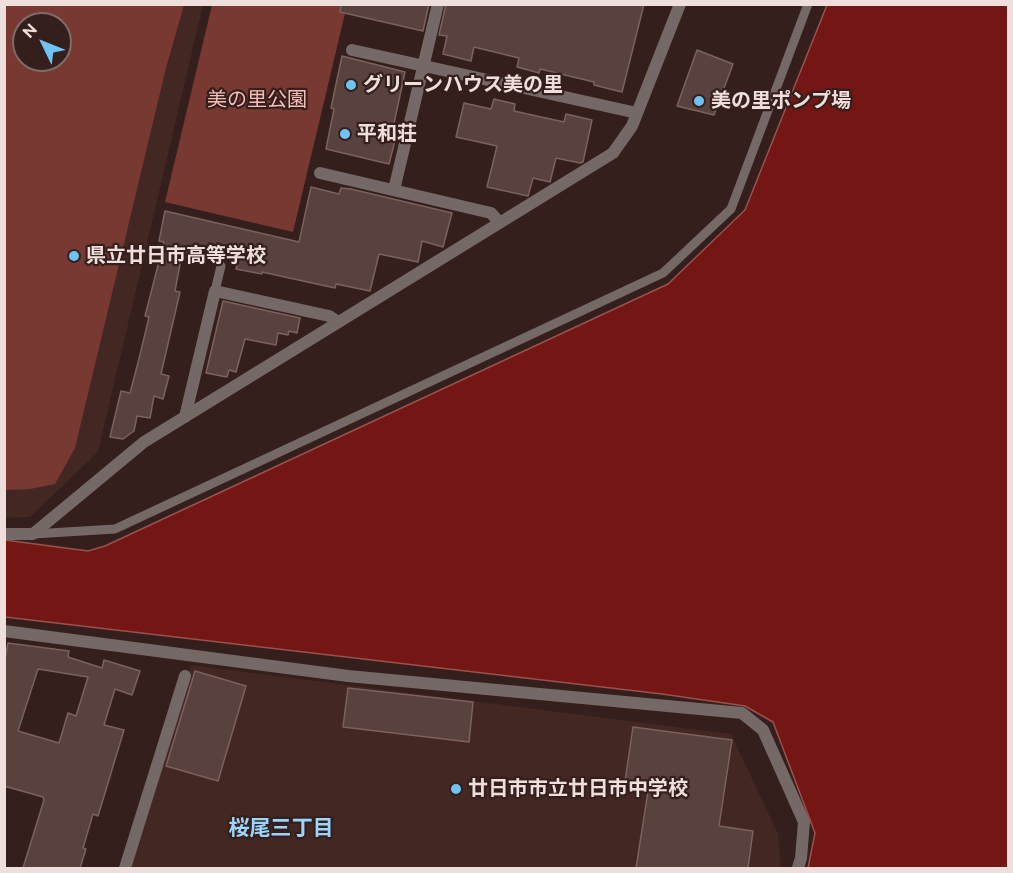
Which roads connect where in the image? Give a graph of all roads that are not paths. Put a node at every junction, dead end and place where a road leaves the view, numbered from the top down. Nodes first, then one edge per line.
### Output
1 (438, 4) edge
2 (680, 4) edge
3 (808, 4) edge
4 (352, 50) dead end
5 (424, 65) junction
6 (637, 113) junction
7 (320, 173) dead end
8 (394, 190) junction
9 (499, 222) junction
10 (221, 266) dead end
11 (215, 291) junction
12 (338, 322) junction
13 (185, 417) junction
14 (4, 534) edge
15 (33, 534) junction
16 (4, 632) edge
17 (185, 676) dead end
18 (124, 868) edge
19 (798, 868) edge

1 - 5 street
2 - 6 street
3 - 15 lane
4 - 5 street
5 - 6 street
5 - 8 street
6 - 9 street
7 - 8 street
8 - 9 street
9 - 12 street
10 - 11 lane
11 - 12 street
11 - 13 street
12 - 13 street
13 - 15 street
14 - 15 street
16 - 19 street
17 - 18 street

